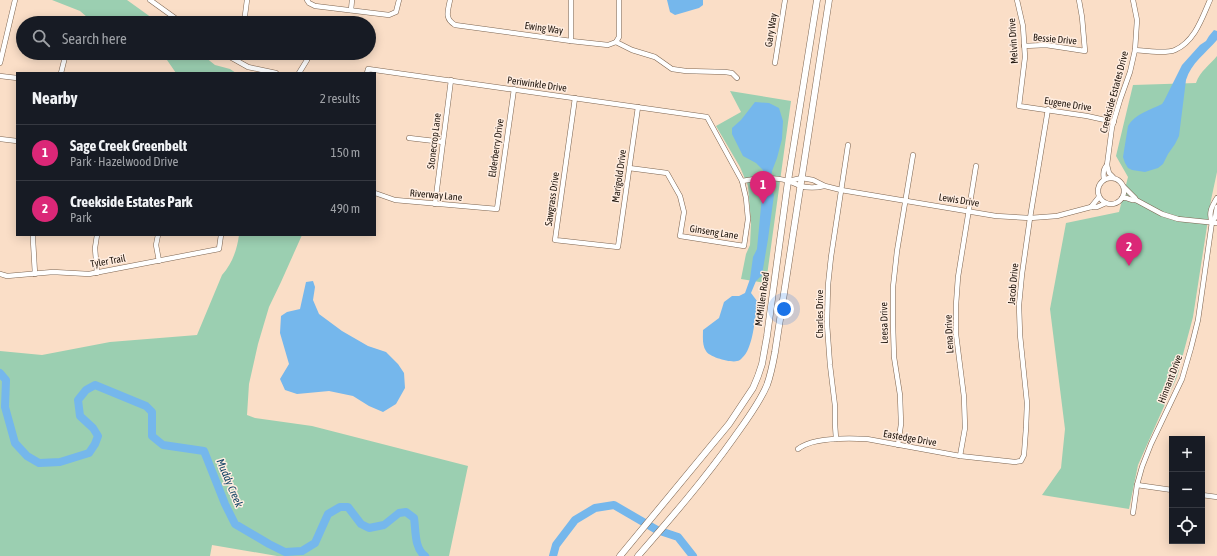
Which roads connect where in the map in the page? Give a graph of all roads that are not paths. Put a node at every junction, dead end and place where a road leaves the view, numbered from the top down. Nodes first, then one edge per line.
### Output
1 (15, 0) edge
2 (150, 0) edge
3 (248, 0) edge
4 (307, 0) edge
5 (352, 0) edge
6 (399, 0) edge
7 (450, 0) edge
8 (572, 0) edge
9 (619, 0) edge
10 (785, 0) edge
11 (817, 0) edge
12 (829, 0) edge
13 (1017, 0) edge
14 (1078, 0) edge
15 (1133, 0) edge
16 (1210, 0) edge
17 (350, 10) junction
18 (172, 16) edge
19 (245, 16) edge
20 (571, 41) junction
21 (616, 42) junction
22 (1024, 46) junction
23 (1135, 50) junction
24 (64, 60) edge
25 (238, 60) edge
26 (307, 60) dead end
27 (775, 62) dead end
28 (0, 63) edge
29 (61, 72) edge
30 (271, 72) edge
31 (300, 72) edge
32 (367, 72) edge
33 (0, 76) edge
34 (16, 78) edge
35 (737, 78) dead end
36 (451, 80) junction
37 (514, 89) junction
38 (575, 98) junction
39 (1019, 106) joint
40 (638, 107) junction
41 (1048, 109) junction
42 (1114, 122) junction
43 (409, 138) dead end
44 (0, 139) edge
45 (16, 141) edge
46 (443, 142) junction
47 (848, 145) dead end
48 (913, 155) dead end
49 (1107, 165) junction
50 (976, 166) dead end
51 (629, 168) junction
52 (802, 178) junction
53 (1113, 178) junction
54 (1104, 179) junction
55 (742, 181) junction
56 (788, 181) junction
57 (800, 186) junction
58 (825, 186) junction
59 (1124, 187) junction
60 (841, 190) junction
61 (376, 193) edge
62 (1099, 197) junction
63 (1122, 198) junction
64 (1217, 199) edge
65 (1136, 200) junction
66 (905, 201) junction
67 (1106, 203) junction
68 (435, 204) junction
69 (1091, 207) junction
70 (1217, 207) edge
71 (497, 208) joint
72 (968, 211) junction
73 (1030, 218) junction
74 (1214, 223) edge
75 (33, 236) edge
76 (97, 236) edge
77 (158, 236) edge
78 (221, 236) edge
79 (618, 247) joint
80 (159, 261) junction
81 (97, 273) junction
82 (0, 274) edge
83 (35, 274) junction
84 (836, 439) junction
85 (898, 445) junction
86 (798, 449) dead end
87 (960, 456) junction
88 (1021, 461) joint
89 (1137, 485) junction
90 (1169, 490) edge
91 (1217, 490) edge
92 (1205, 495) edge
93 (1216, 497) edge
94 (1133, 514) dead end
95 (620, 556) edge
96 (638, 556) edge

1 - 28 street
2 - 18 street
3 - 19 street
4 - 17 street
5 - 17 street
6 - 17 street
7 - 20 street, Ewing Way
8 - 20 street
9 - 21 street
10 - 27 street, Gary Way
11 - 56 main road, McMillen Road
12 - 52 main road, McMillen Road
13 - 22 street, Melvin Drive
14 - 22 street, Bessie Drive
15 - 23 street, Creekside Estates Drive
16 - 23 street
20 - 21 street, Ewing Way
21 - 35 street
22 - 39 street, Melvin Drive
23 - 42 street, Creekside Estates Drive
24 - 29 street
25 - 30 street
26 - 31 street
32 - 36 street, Periwinkle Drive
33 - 34 street
36 - 37 street, Periwinkle Drive
36 - 46 street, Stonecrop Lane
37 - 38 street, Periwinkle Drive
37 - 71 street, Elderberry Drive
38 - 40 street, Periwinkle Drive
38 - 79 street, Sawgrass Drive
39 - 41 street, Eugene Drive
40 - 51 street, Marigold Drive
40 - 55 street, Periwinkle Drive
41 - 42 street, Eugene Drive
41 - 73 street, Jacob Drive
42 - 49 street, Creekside Estates Drive
43 - 46 street
44 - 45 street
46 - 68 street, Stonecrop Lane
47 - 60 street, Charles Drive
48 - 66 street, Leesa Drive
49 - 53 street
49 - 54 street, Creekside Estates Drive
50 - 72 street, Lena Drive
51 - 55 street, Ginseng Lane
51 - 79 street, Marigold Drive
52 - 56 street, Lewis Drive
52 - 57 main road, McMillen Road
52 - 58 street, Lewis Drive
53 - 54 street
53 - 59 street
54 - 62 street
55 - 56 street, Lewis Drive
56 - 57 street, Lewis Drive
56 - 95 main road, McMillen Road
57 - 58 street, Lewis Drive
57 - 96 main road, McMillen Road
58 - 60 street, Lewis Drive
59 - 63 street
59 - 65 street
60 - 66 street, Lewis Drive
60 - 84 street, Charles Drive
61 - 68 street, Riverway Lane
62 - 67 street
62 - 69 street
63 - 65 street
63 - 67 street
64 - 74 street
65 - 74 street
66 - 72 street, Lewis Drive
66 - 85 street, Leesa Drive
67 - 69 street, Lewis Drive
68 - 71 street, Riverway Lane
69 - 73 street, Lewis Drive
70 - 74 street
72 - 73 street, Lewis Drive
72 - 87 street, Lena Drive
73 - 88 street, Jacob Drive
74 - 89 street, Hinnant Drive
75 - 83 street
76 - 81 street
77 - 80 street
78 - 80 street, Tyler Trail
80 - 81 street, Tyler Trail
81 - 83 street, Tyler Trail
82 - 83 street, Tyler Trail
84 - 85 street, Eastedge Drive
84 - 86 street, Eastedge Drive
85 - 87 street, Eastedge Drive
87 - 88 street, Eastedge Drive
89 - 90 street
89 - 94 street, Hinnant Drive
91 - 93 street
92 - 93 street

